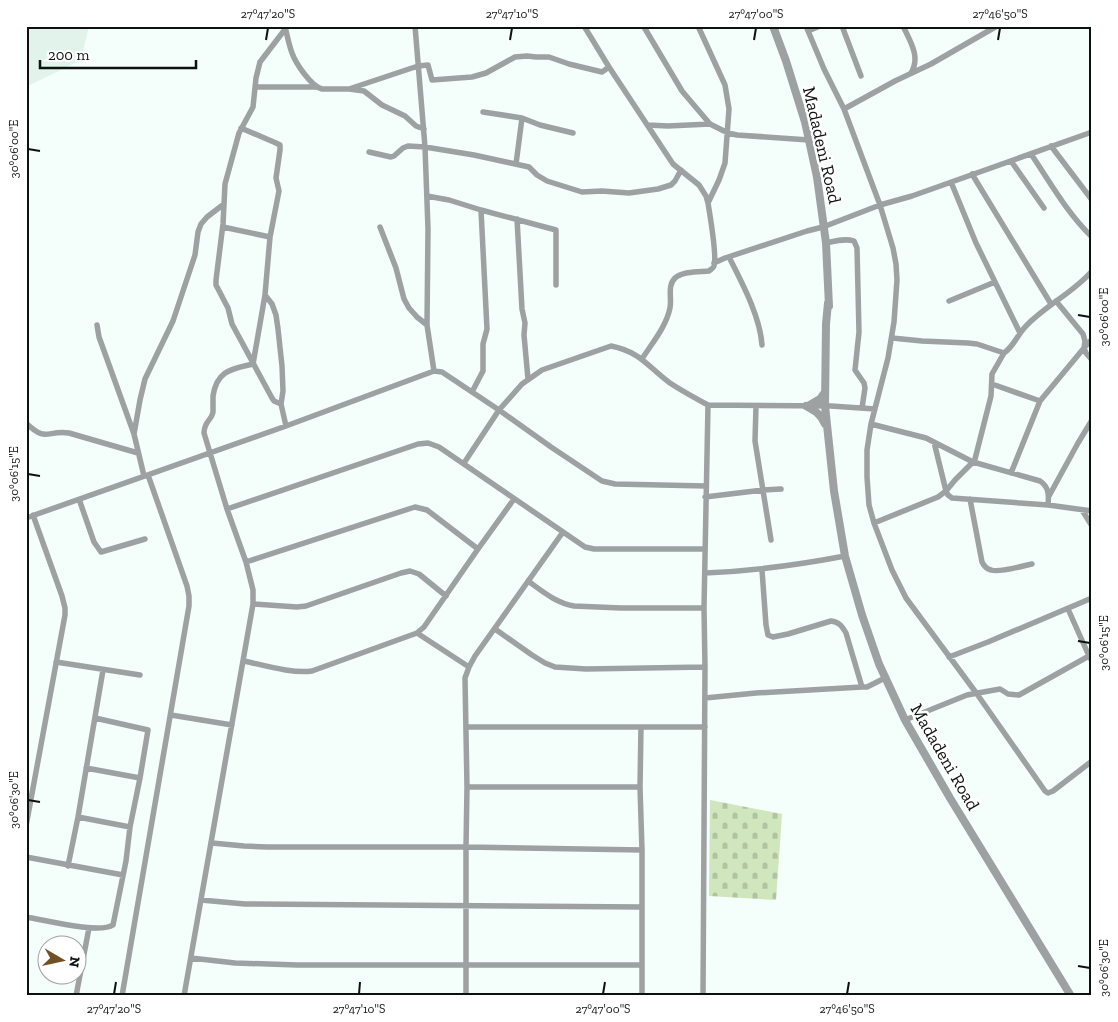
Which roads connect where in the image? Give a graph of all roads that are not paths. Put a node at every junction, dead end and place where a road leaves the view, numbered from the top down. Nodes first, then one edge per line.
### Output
1 (415, 26) edge
2 (584, 26) edge
3 (698, 26) edge
4 (773, 26) edge
5 (820, 26) edge
6 (842, 26) edge
7 (903, 26) edge
8 (997, 26) edge
9 (285, 27) edge
10 (644, 27) edge
11 (807, 29) edge
12 (418, 66) junction
13 (609, 67) junction
14 (910, 74) junction
15 (861, 76) dead end
16 (255, 87) junction
17 (317, 87) junction
18 (349, 89) junction
19 (844, 109) junction
20 (483, 112) dead end
21 (522, 118) junction
22 (648, 124) junction
23 (710, 124) junction
24 (241, 128) junction
25 (424, 129) junction
26 (1092, 132) edge
27 (573, 133) dead end
28 (728, 133) junction
29 (809, 140) junction
30 (1051, 146) junction
31 (425, 147) junction
32 (370, 152) dead end
33 (1031, 154) junction
34 (1010, 161) junction
35 (516, 164) junction
36 (681, 170) junction
37 (972, 174) junction
38 (951, 182) junction
39 (427, 196) junction
40 (1092, 200) edge
41 (708, 202) junction
42 (224, 204) junction
43 (880, 205) junction
44 (1044, 208) dead end
45 (482, 210) junction
46 (517, 219) junction
47 (223, 227) junction
48 (380, 227) dead end
49 (824, 227) junction
50 (1092, 237) edge
51 (270, 238) junction
52 (826, 243) junction
53 (729, 257) junction
54 (714, 263) junction
55 (1092, 271) edge
56 (995, 282) junction
57 (556, 286) dead end
58 (265, 295) junction
59 (949, 300) dead end
60 (828, 303) junction
61 (1054, 303) junction
62 (97, 325) dead end
63 (427, 325) junction
64 (1020, 333) junction
65 (892, 338) junction
66 (1092, 339) edge
67 (762, 345) dead end
68 (1084, 348) junction
69 (1004, 353) junction
70 (642, 358) junction
71 (1092, 360) edge
72 (254, 364) junction
73 (434, 371) junction
74 (528, 379) junction
75 (992, 384) junction
76 (825, 390) junction
77 (472, 392) junction
78 (1040, 401) junction
79 (281, 404) junction
80 (708, 405) junction
81 (756, 406) junction
82 (807, 406) junction
83 (828, 406) junction
84 (862, 408) junction
85 (875, 408) junction
86 (498, 410) junction
87 (1092, 420) edge
88 (26, 423) edge
89 (871, 424) junction
90 (286, 426) junction
91 (828, 431) junction
92 (134, 434) junction
93 (934, 442) junction
94 (138, 453) junction
95 (210, 453) junction
96 (973, 462) junction
97 (464, 464) junction
98 (1011, 473) junction
99 (146, 476) junction
100 (706, 486) junction
101 (780, 489) dead end
102 (763, 490) junction
103 (946, 491) junction
104 (1049, 496) junction
105 (705, 497) junction
106 (79, 499) junction
107 (514, 499) junction
108 (970, 500) junction
109 (1048, 505) junction
110 (227, 510) junction
111 (1082, 510) junction
112 (1092, 511) edge
113 (838, 513) junction
114 (30, 516) edge
115 (874, 523) junction
116 (1092, 526) edge
117 (563, 532) junction
118 (145, 539) dead end
119 (772, 540) dead end
120 (478, 549) junction
121 (705, 550) junction
122 (845, 556) junction
123 (246, 562) junction
124 (1032, 564) dead end
125 (762, 570) junction
126 (705, 573) junction
127 (528, 581) junction
128 (446, 596) junction
129 (1092, 598) edge
130 (253, 604) junction
131 (704, 608) junction
132 (1068, 608) junction
133 (495, 629) junction
134 (417, 634) junction
135 (949, 656) junction
136 (1090, 658) edge
137 (244, 661) junction
138 (56, 662) junction
139 (705, 667) junction
140 (469, 668) junction
141 (103, 670) junction
142 (140, 675) dead end
143 (885, 678) junction
144 (862, 687) junction
145 (977, 694) junction
146 (705, 698) junction
147 (171, 715) junction
148 (95, 718) junction
149 (905, 720) junction
150 (232, 725) junction
151 (466, 727) junction
152 (641, 727) junction
153 (705, 727) junction
154 (1092, 760) edge
155 (86, 768) junction
156 (140, 778) junction
157 (467, 787) junction
158 (640, 787) junction
159 (78, 817) junction
160 (26, 826) edge
161 (130, 827) junction
162 (212, 842) junction
163 (466, 847) junction
164 (642, 850) junction
165 (26, 857) edge
166 (68, 866) junction
167 (123, 875) junction
168 (202, 900) junction
169 (466, 906) junction
170 (642, 907) junction
171 (26, 917) edge
172 (89, 928) junction
173 (191, 958) junction
174 (641, 965) junction
175 (465, 966) junction
176 (76, 996) edge
177 (122, 996) edge
178 (184, 996) edge
179 (466, 996) edge
180 (642, 996) edge
181 (702, 996) edge
182 (1071, 996) edge

1 - 12 street
2 - 13 street
3 - 28 street
4 - 29 street, Madadeni Road
5 - 11 street
6 - 15 street
7 - 14 street
8 - 14 street
9 - 16 street
9 - 17 street
10 - 23 street
11 - 19 street
12 - 13 street
12 - 18 street
12 - 25 street
13 - 22 street
14 - 19 street
16 - 17 street
16 - 24 street
17 - 18 street
18 - 25 street
19 - 43 street
20 - 21 street
21 - 27 street
21 - 35 street
22 - 23 street
22 - 36 street
23 - 28 street
24 - 42 street
24 - 51 street
25 - 31 street
26 - 30 street
28 - 29 street
28 - 41 street
29 - 49 street, Madadeni Road
30 - 33 street
30 - 40 street
31 - 32 street
31 - 35 street
31 - 39 street
33 - 34 street
33 - 50 street
34 - 37 street
34 - 44 street
35 - 36 street
36 - 41 street
37 - 38 street
37 - 61 street
38 - 43 street
38 - 56 street
39 - 45 street
39 - 63 street
41 - 54 street
42 - 47 street
42 - 92 street
43 - 49 street
43 - 65 street
45 - 46 street
45 - 77 street
46 - 57 street
46 - 74 street
47 - 51 street
47 - 72 street
48 - 63 street
49 - 52 street, Madadeni Road
49 - 53 street
51 - 58 street
52 - 60 street, Madadeni Road
52 - 84 street
53 - 54 street
53 - 67 street
54 - 70 street
55 - 61 street
56 - 59 street
56 - 64 street
58 - 72 street
58 - 79 street
60 - 76 street, Madadeni Road
60 - 83 street, Madadeni Road
61 - 64 street
61 - 68 street
62 - 92 street
63 - 73 street
64 - 69 street
65 - 69 street
65 - 85 street
66 - 68 street
68 - 71 street
68 - 78 street
69 - 75 street
70 - 74 street
70 - 80 street
72 - 79 street
72 - 95 street
73 - 77 street
73 - 90 street
74 - 86 street
75 - 78 street
75 - 96 street
76 - 82 street
76 - 83 street, Madadeni Road
77 - 86 street
78 - 98 street
79 - 90 street
80 - 81 street
80 - 100 street
81 - 82 street
81 - 102 street
82 - 83 street
82 - 91 street
83 - 84 street
83 - 91 street, Madadeni Road
83 - 113 street, Madadeni Road
84 - 85 street
85 - 89 street
86 - 97 street
86 - 100 street
87 - 104 street
88 - 94 street
89 - 93 street
89 - 115 street
90 - 95 street
91 - 113 street, Madadeni Road
92 - 94 street
93 - 96 street
93 - 103 street
94 - 99 street
95 - 99 street
95 - 110 street
96 - 98 street
96 - 103 street
97 - 107 street
97 - 110 street
98 - 104 street
99 - 106 street
99 - 147 street
100 - 105 street
101 - 102 street
102 - 105 street
102 - 119 street
103 - 108 street
103 - 115 street
104 - 109 street
105 - 121 street
106 - 114 street
106 - 118 street
107 - 117 street
107 - 120 street
108 - 109 street
108 - 124 street
109 - 111 street
110 - 123 street
111 - 112 street
111 - 116 street
113 - 122 street, Madadeni Road
114 - 138 street
115 - 135 street
117 - 121 street
117 - 127 street
120 - 123 street
120 - 128 street
121 - 126 street
122 - 125 street
122 - 143 street, Madadeni Road
123 - 130 street
125 - 126 street
125 - 144 street
126 - 131 street
127 - 131 street
127 - 133 street
128 - 130 street
128 - 134 street
129 - 132 street
130 - 137 street
131 - 139 street
132 - 135 street
132 - 136 street
133 - 139 street
133 - 140 street
134 - 137 street
134 - 140 street
135 - 145 street
136 - 145 street
137 - 150 street
138 - 141 street
138 - 160 street
139 - 146 street
140 - 151 street
141 - 142 street
141 - 148 street
143 - 144 street
143 - 149 street, Madadeni Road
144 - 146 street
145 - 149 street
145 - 154 street
146 - 153 street
147 - 150 street
147 - 177 street
148 - 155 street
148 - 156 street
149 - 182 street, Madadeni Road
150 - 162 street
151 - 152 street
151 - 157 street
152 - 153 street
152 - 158 street
153 - 181 street
155 - 156 street
155 - 159 street
156 - 161 street
157 - 158 street
157 - 163 street
158 - 164 street
159 - 161 street
159 - 166 street
161 - 167 street
162 - 163 street
162 - 168 street
163 - 164 street
163 - 169 street
164 - 170 street
165 - 166 street
166 - 167 street
167 - 172 street
168 - 169 street
168 - 173 street
169 - 170 street
169 - 175 street
170 - 174 street
171 - 172 street
172 - 176 street
173 - 175 street
173 - 178 street
174 - 175 street
174 - 180 street
175 - 179 street

